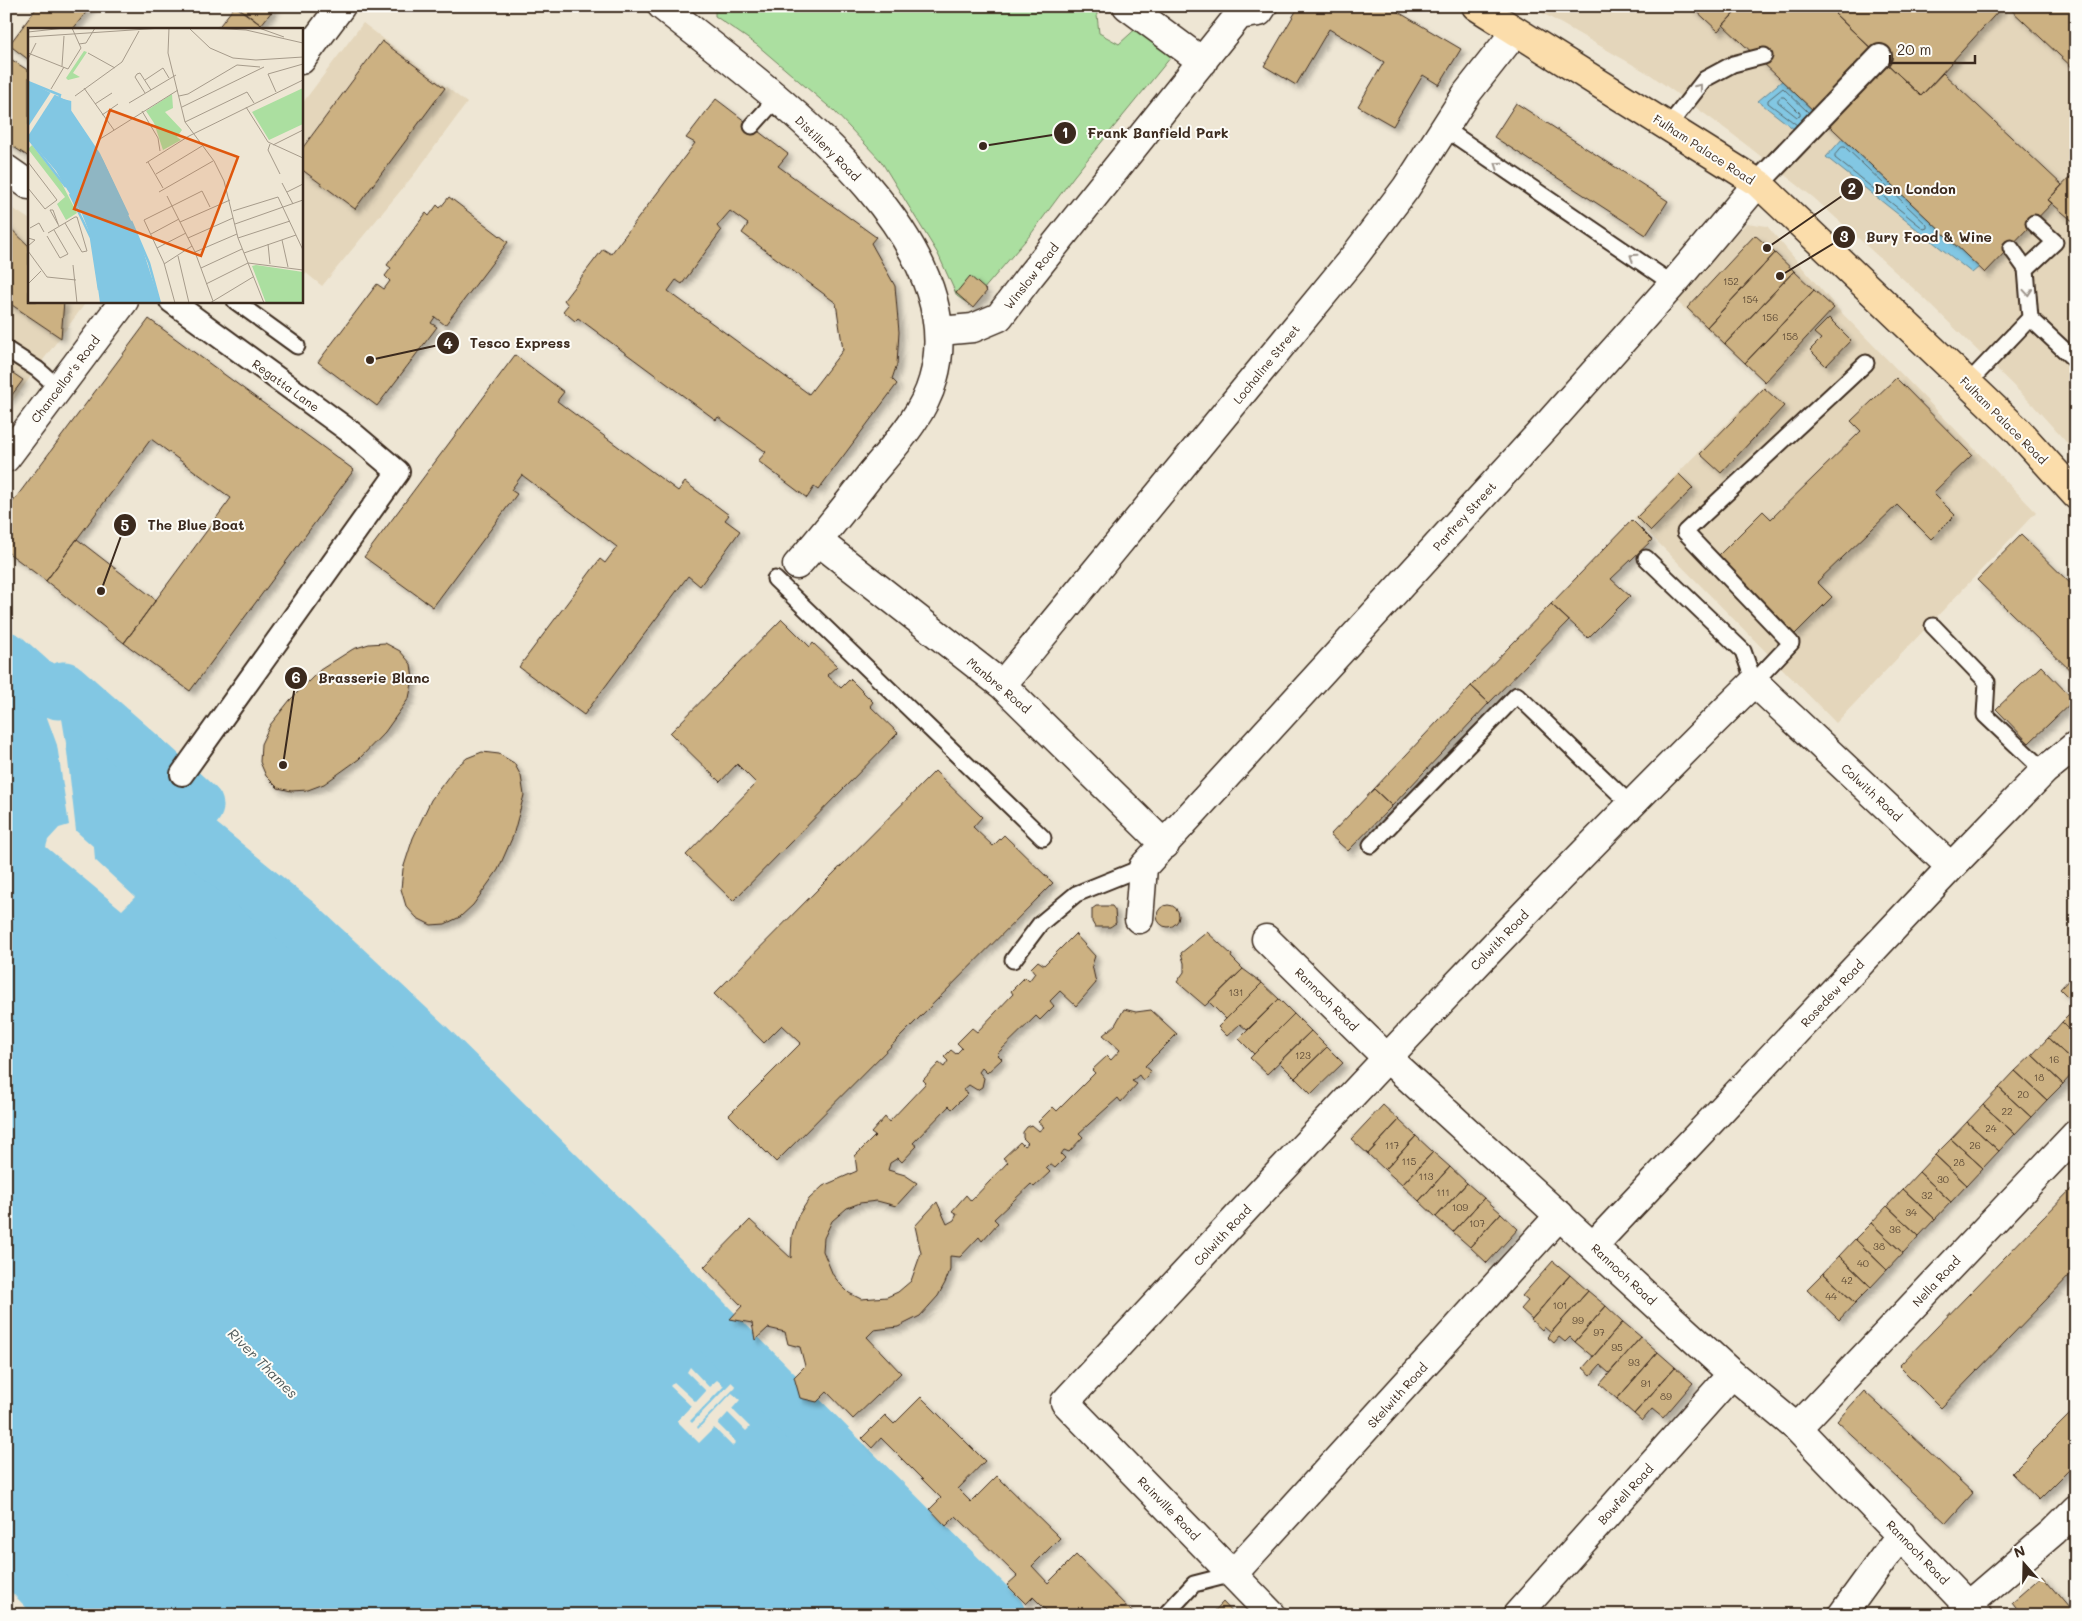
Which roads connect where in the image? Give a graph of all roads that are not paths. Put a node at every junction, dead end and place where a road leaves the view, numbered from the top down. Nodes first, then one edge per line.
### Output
1 (662, 6) edge
2 (1127, 6) edge
3 (1476, 6) edge
4 (336, 8) edge
5 (1247, 9) edge
6 (1515, 32) junction
7 (1764, 56) dead end
8 (1880, 56) dead end
9 (302, 59) edge
10 (1203, 62) junction
11 (776, 99) junction
12 (1668, 125) junction
13 (752, 126) dead end
14 (1444, 128) junction
15 (6, 169) edge
16 (1758, 183) junction
17 (28, 184) edge
18 (2034, 223) dead end
19 (2012, 248) dead end
20 (2026, 269) junction
21 (1673, 284) junction
22 (123, 302) edge
23 (172, 302) edge
24 (236, 302) edge
25 (2030, 318) junction
26 (940, 330) junction
27 (297, 346) dead end
28 (6, 348) edge
29 (2076, 361) edge
30 (1866, 363) dead end
31 (1968, 383) junction
32 (58, 387) junction
33 (10, 445) edge
34 (2076, 495) edge
35 (818, 541) junction
36 (1646, 558) dead end
37 (786, 572) joint
38 (1933, 626) dead end
39 (1754, 682) junction
40 (1002, 685) junction
41 (2076, 745) edge
42 (2044, 771) junction
43 (182, 774) dead end
44 (1630, 804) junction
45 (1043, 838) dead end
46 (1164, 845) junction
47 (1371, 845) dead end
48 (1143, 867) junction
49 (1951, 867) junction
50 (1138, 920) dead end
51 (1266, 939) dead end
52 (1013, 960) dead end
53 (1387, 1058) junction
54 (2076, 1134) edge
55 (1560, 1215) junction
56 (1594, 1245) junction
57 (1732, 1374) junction
58 (1065, 1402) joint
59 (1797, 1428) junction
60 (2076, 1508) edge
61 (1901, 1534) junction
62 (1233, 1574) junction
63 (1972, 1610) edge
64 (1165, 1615) edge
65 (1272, 1615) edge
66 (1517, 1615) edge
67 (1842, 1615) edge

1 - 11 street, Distillery Road
2 - 10 street
3 - 6 main road, Fulham Palace Road
4 - 9 street
5 - 10 street, Winslow Road
6 - 12 main road, Fulham Palace Road
6 - 14 street, Lochaline Street
12 -> 7 lane
8 - 16 street
10 - 26 street, Winslow Road
11 - 13 lane
11 - 26 street, Distillery Road
12 - 16 main road, Fulham Palace Road
21 -> 14 lane
14 - 40 street, Lochaline Street
15 - 17 street
16 - 21 street, Parfrey Street
16 - 31 main road, Fulham Palace Road
18 - 20 lane
19 - 20 lane
20 -> 25 lane
21 - 46 street, Parfrey Street
22 - 32 street, Chancellor's Road
23 - 43 street, Regatta Lane
24 - 27 lane
25 - 29 lane
25 - 31 lane
26 - 35 street
28 - 32 lane
30 - 39 lane
31 - 34 main road, Fulham Palace Road
32 - 33 street, Chancellor's Road
35 - 37 street
35 - 40 street, Manbre Road
36 - 39 lane
37 - 45 lane
38 - 42 lane
39 - 44 street, Colwith Road
39 - 49 street, Colwith Road
40 - 46 street, Manbre Road
41 - 42 street, Rosedew Road
42 - 49 street, Rosedew Road
44 - 47 lane
44 - 53 street, Colwith Road
46 - 48 street, Parfrey Street
48 - 50 street
48 - 52 lane
49 - 56 street, Rosedew Road
51 - 53 street, Rannoch Road
53 - 55 street, Rannoch Road
53 - 58 street, Colwith Road
54 - 59 street, Nella Road
55 - 56 street, Rannoch Road
55 - 62 street, Skelwith Road
56 - 57 street, Rannoch Road
57 - 59 street, Rannoch Road
57 - 66 street, Bowfell Road
58 - 62 street, Rainville Road
59 - 61 street, Rannoch Road
60 - 63 street
61 - 63 street, Rannoch Road
61 - 67 street
62 - 64 lane
62 - 65 street, Rainville Road

